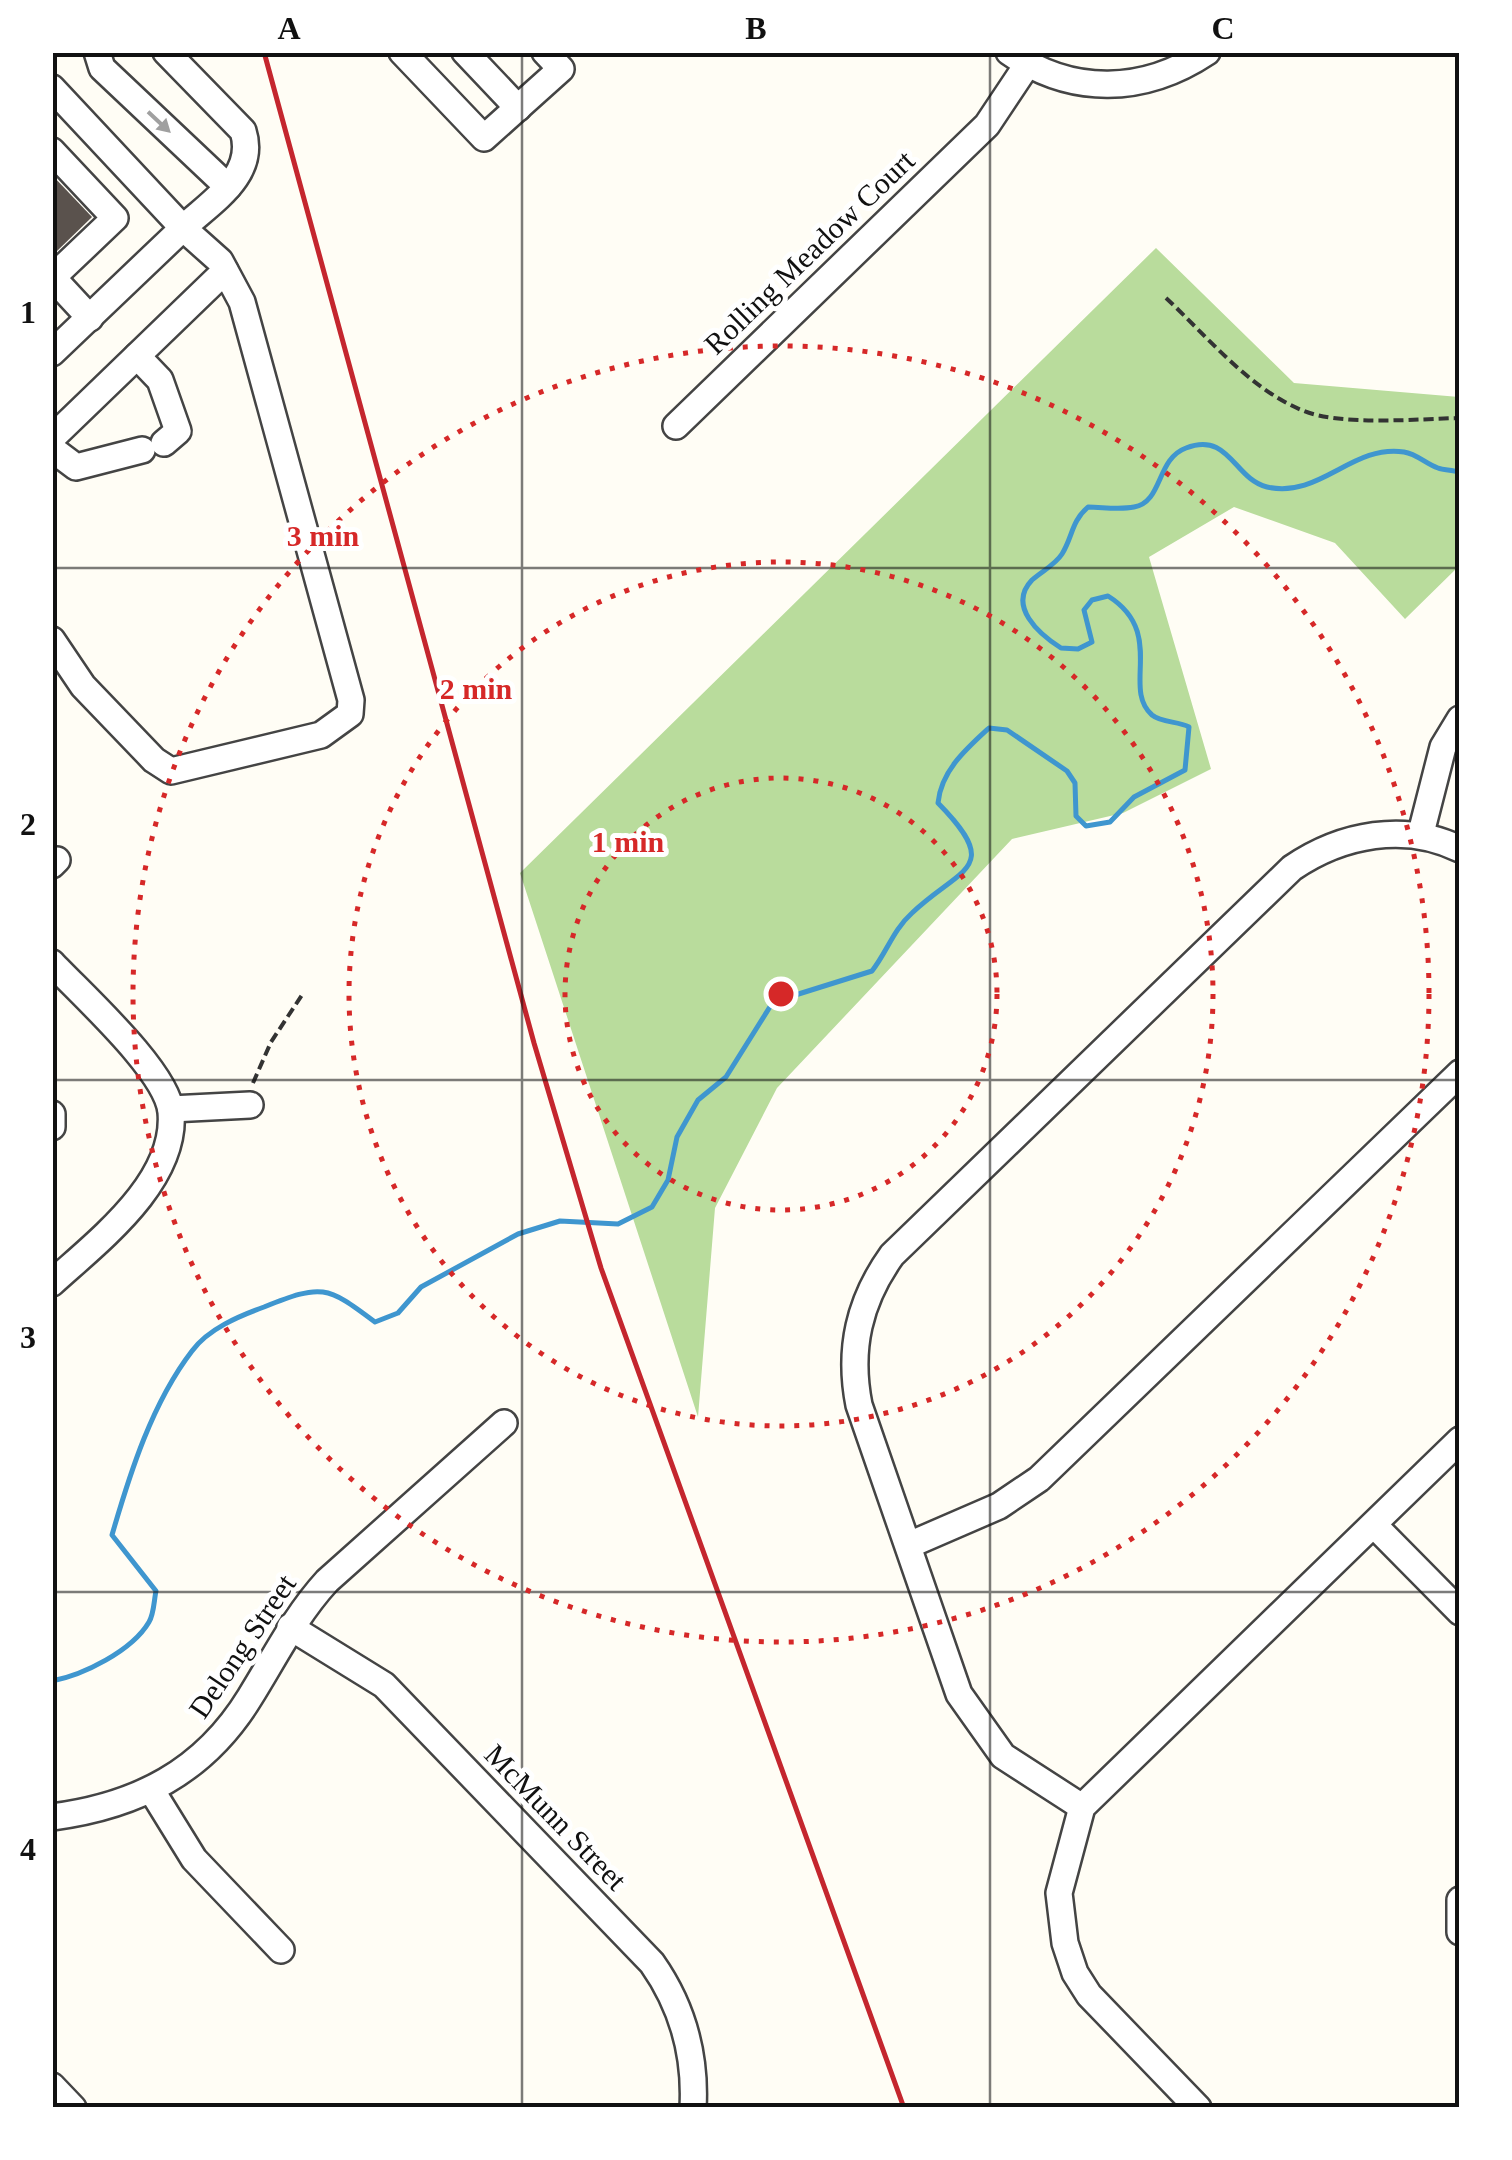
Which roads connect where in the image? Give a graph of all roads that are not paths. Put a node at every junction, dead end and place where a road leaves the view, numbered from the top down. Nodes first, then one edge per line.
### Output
1 (96, 52) edge
2 (166, 52) edge
3 (402, 52) edge
4 (465, 52) edge
5 (545, 52) edge
6 (1207, 52) edge
7 (1018, 59) edge
8 (52, 88) edge
9 (518, 108) junction
10 (52, 151) edge
11 (228, 187) junction
12 (183, 228) junction
13 (225, 271) junction
14 (53, 277) edge
15 (90, 318) junction
16 (52, 354) edge
17 (137, 356) junction
18 (676, 426) dead end
19 (52, 438) edge
20 (52, 449) edge
21 (52, 640) edge
22 (1460, 719) edge
23 (1421, 833) junction
24 (1460, 850) edge
25 (52, 964) edge
26 (1460, 1073) edge
27 (246, 1105) road end
28 (171, 1109) junction
29 (52, 1114) edge
30 (52, 1126) edge
31 (52, 1283) edge
32 (504, 1423) dead end
33 (1460, 1440) edge
34 (1374, 1525) junction
35 (909, 1545) junction
36 (1460, 1612) edge
37 (290, 1627) junction
38 (152, 1791) junction
39 (1082, 1807) junction
40 (52, 1817) edge
41 (1460, 1900) edge
42 (1460, 1932) edge
43 (281, 1950) dead end
44 (52, 2086) edge
45 (73, 2108) edge
46 (694, 2108) edge
47 (1198, 2108) edge

1 -> 11 street
2 - 11 street
3 - 9 street
4 - 9 street
5 - 9 street
6 - 7 street
7 - 18 street, Rolling Meadow Court
8 - 12 street
10 - 14 street
11 - 12 street
12 - 13 street
12 - 15 street
13 - 17 street
13 - 21 street
14 - 15 street
15 - 16 street
17 - 19 street
17 - 20 street
22 - 23 street
23 - 24 street
23 - 35 street
25 - 28 street
26 - 35 street
27 - 28 street
28 - 31 street
29 - 30 street
32 - 37 street, Delong Street
33 - 34 street
34 - 36 street
34 - 39 street
35 - 39 street
37 - 38 street, Delong Street
37 - 46 street, McMunn Street
38 - 40 street, Delong Street
38 - 43 street
39 - 47 street
41 - 42 street
44 - 45 street

